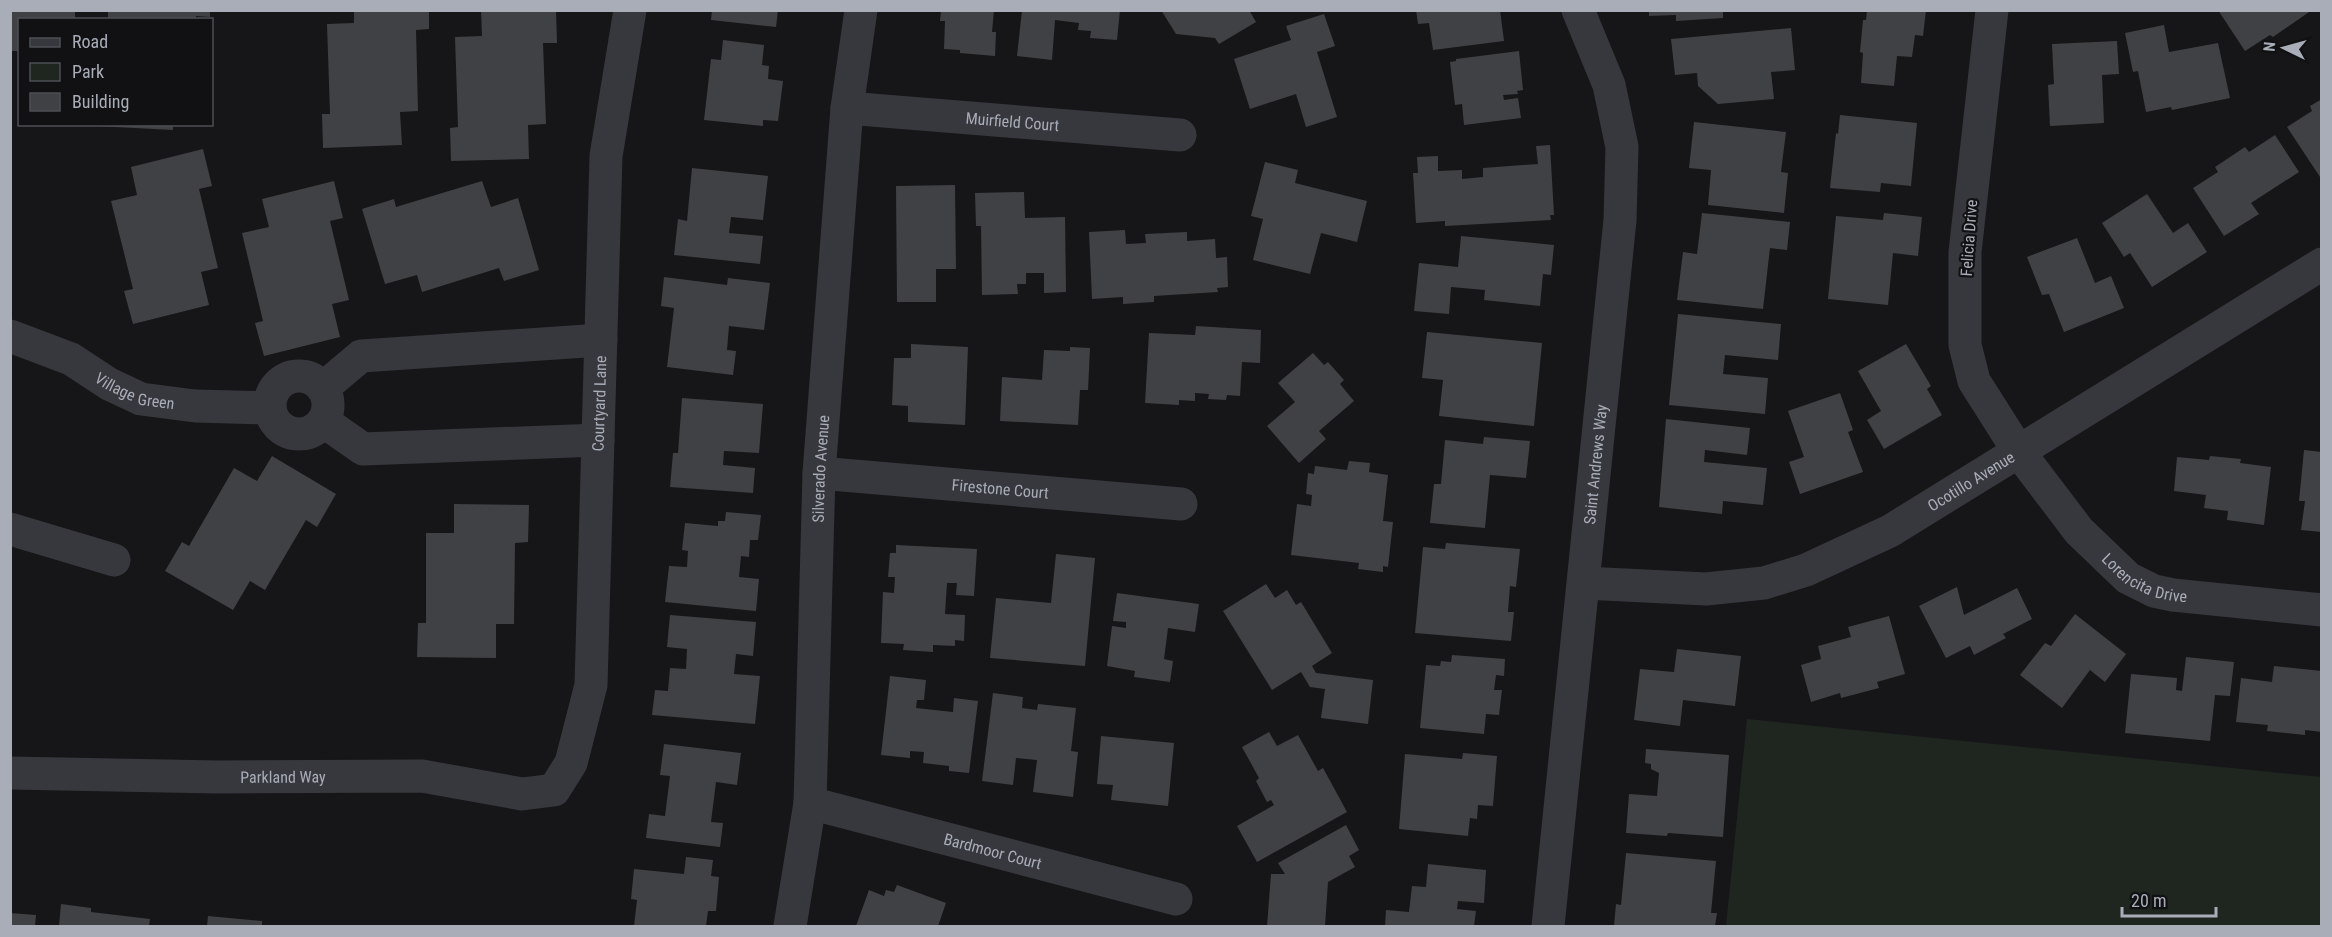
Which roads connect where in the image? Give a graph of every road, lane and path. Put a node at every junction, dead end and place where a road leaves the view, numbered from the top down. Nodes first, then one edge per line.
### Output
1 (630, 10) edge
2 (861, 10) edge
3 (1578, 10) edge
4 (1992, 10) edge
5 (847, 108) junction
6 (1180, 135) dead end
7 (2322, 264) edge
8 (10, 336) edge
9 (601, 340) junction
10 (323, 388) junction
11 (270, 408) junction
12 (323, 421) junction
13 (598, 440) junction
14 (2019, 452) junction
15 (819, 473) junction
16 (1181, 504) dead end
17 (10, 529) edge
18 (114, 560) dead end
19 (1584, 583) junction
20 (2322, 610) edge
21 (10, 773) edge
22 (555, 790) joint
23 (810, 803) junction
24 (1176, 899) dead end
25 (790, 927) edge
26 (1548, 927) edge

1 - 9 street, Courtyard Lane
2 - 5 street, Silverado Avenue
3 - 19 street, Saint Andrews Way
4 - 14 street, Felicia Drive
5 - 6 street, Muirfield Court
5 - 15 street, Silverado Avenue
7 - 14 street, Ocotillo Avenue
8 - 11 street, Village Green
9 - 10 street
9 - 13 street, Courtyard Lane
10 - 11 street
10 - 12 street
11 - 12 street
12 - 13 street
13 - 22 street, Courtyard Lane
14 - 19 street, Ocotillo Avenue
14 - 20 street, Lorencita Drive
15 - 16 street, Firestone Court
15 - 23 street, Silverado Avenue
17 - 18 street
19 - 26 street, Saint Andrews Way
21 - 22 street, Parkland Way
23 - 24 street, Bardmoor Court
23 - 25 street, Silverado Avenue

